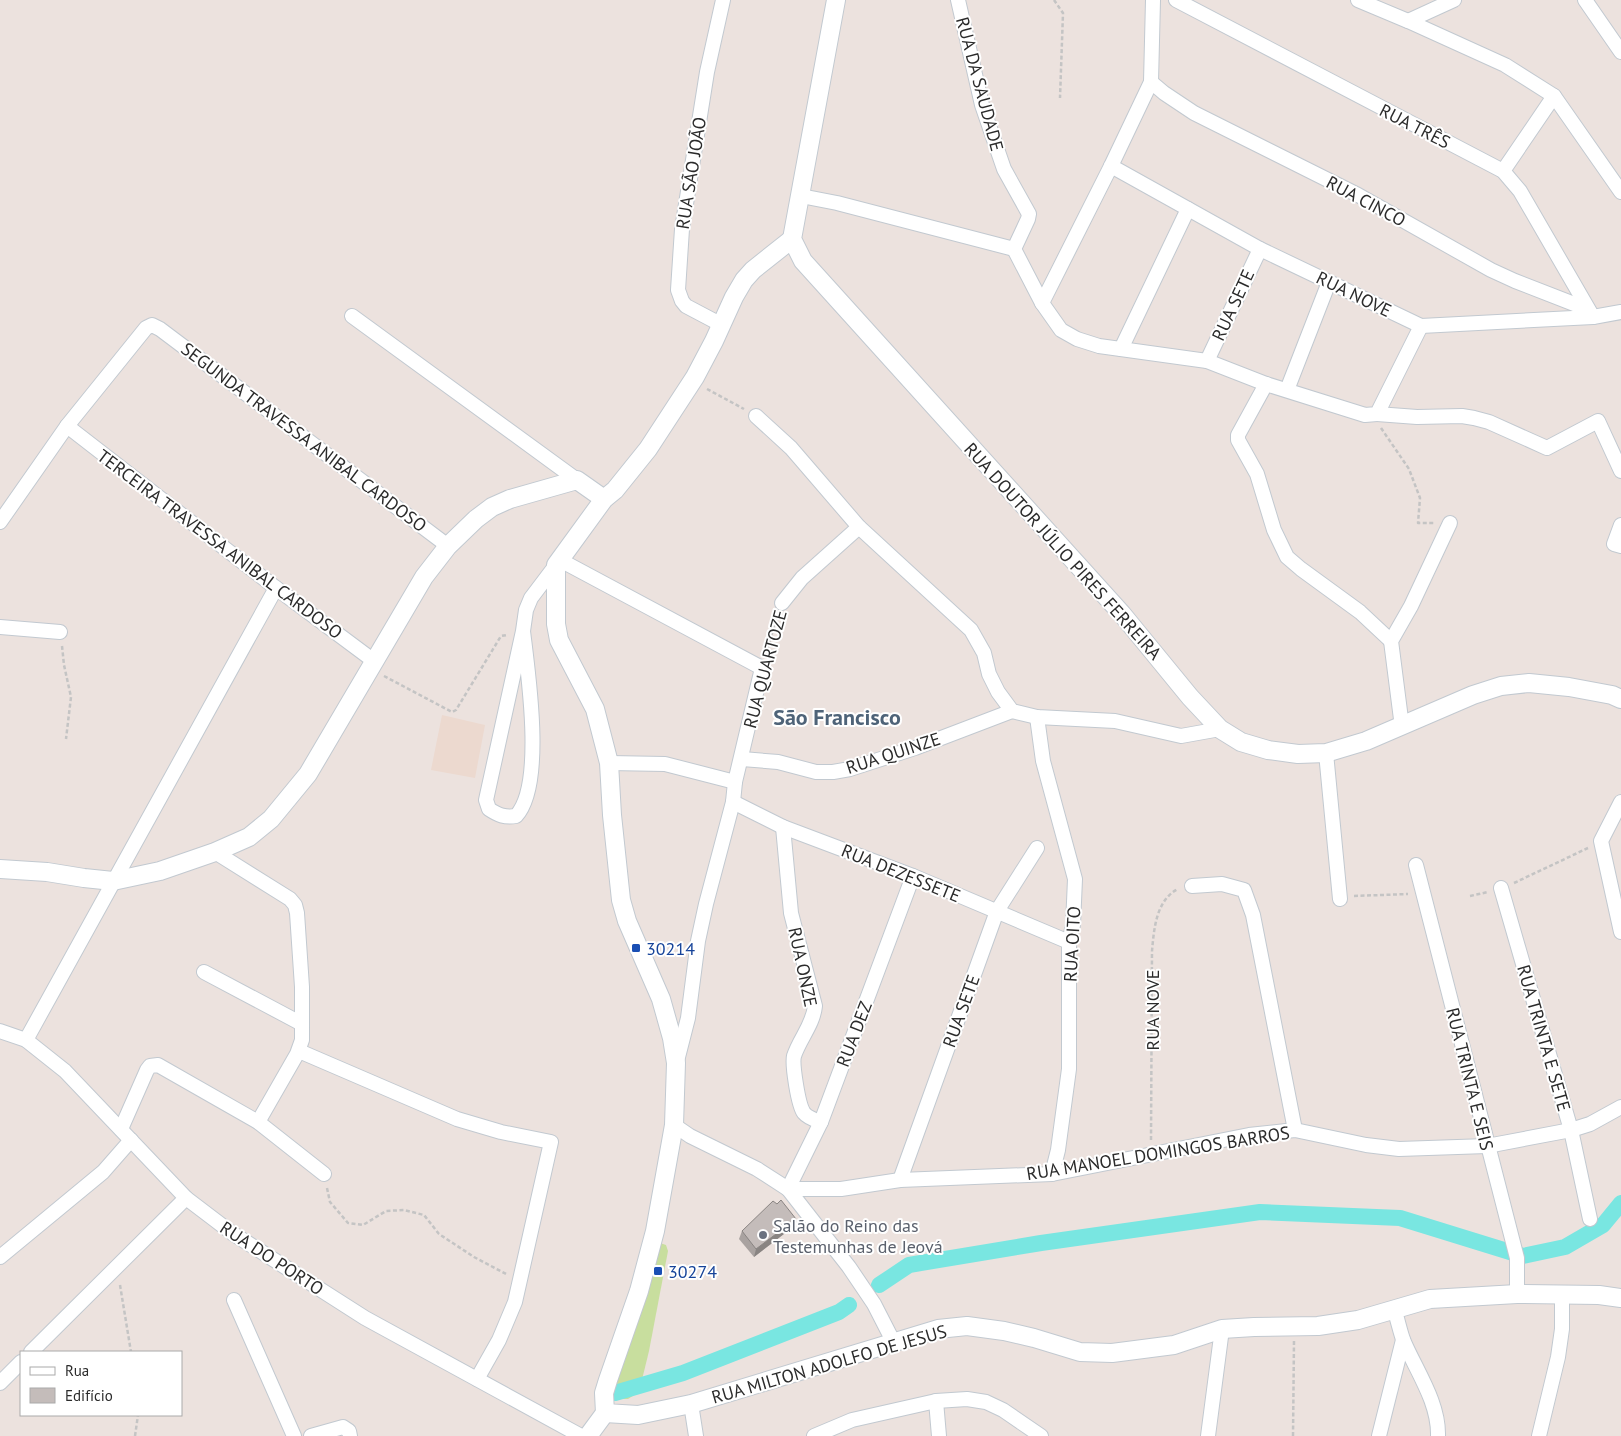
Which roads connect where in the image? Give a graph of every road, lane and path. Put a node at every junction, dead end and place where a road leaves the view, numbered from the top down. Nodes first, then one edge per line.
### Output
1 (723, 0) edge
2 (836, 0) edge
3 (958, 0) edge
4 (1054, 0) edge
5 (1153, 0) edge
6 (1176, 0) edge
7 (1358, 0) edge
8 (1454, 0) edge
9 (1585, 0) edge
10 (1408, 21) junction
11 (1621, 52) edge
12 (1151, 82) junction
13 (1554, 96) junction
14 (1060, 98) dead end
15 (1111, 166) junction
16 (1503, 171) junction
17 (1621, 192) edge
18 (801, 196) junction
19 (1188, 209) junction
20 (792, 239) junction
21 (1014, 249) junction
22 (1260, 249) junction
23 (1329, 282) junction
24 (1042, 303) junction
25 (1621, 312) edge
26 (1590, 313) junction
27 (352, 316) dead end
28 (722, 324) junction
29 (1421, 326) junction
30 (1120, 349) junction
31 (1207, 361) junction
32 (695, 377) junction
33 (1266, 384) junction
34 (1286, 390) junction
35 (1375, 414) junction
36 (756, 416) joint
37 (67, 426) junction
38 (1621, 471) edge
39 (577, 480) junction
40 (604, 500) junction
41 (0, 522) edge
42 (1450, 523) joint
43 (1621, 525) edge
44 (859, 527) junction
45 (448, 546) junction
46 (1621, 546) edge
47 (558, 563) junction
48 (276, 588) junction
49 (782, 602) joint
50 (0, 626) edge
51 (60, 632) joint
52 (523, 632) junction
53 (1391, 641) junction
54 (374, 661) junction
55 (762, 668) junction
56 (1621, 699) edge
57 (1012, 711) junction
58 (1037, 717) junction
59 (1402, 727) junction
60 (1220, 729) junction
61 (66, 739) dead end
62 (1326, 753) junction
63 (742, 760) junction
64 (609, 763) junction
65 (736, 782) junction
66 (733, 802) junction
67 (1621, 802) edge
68 (784, 827) junction
69 (1601, 841) junction
70 (1036, 848) dead end
71 (216, 852) junction
72 (1416, 865) dead end
73 (0, 869) edge
74 (913, 876) junction
75 (113, 881) junction
76 (1192, 886) joint
77 (1501, 888) junction
78 (1423, 893) junction
79 (1470, 896) dead end
80 (1340, 899) joint
81 (997, 911) junction
82 (1621, 932) edge
83 (1069, 942) junction
84 (204, 972) dead end
85 (302, 1024) junction
86 (0, 1031) edge
87 (26, 1040) junction
88 (298, 1051) junction
89 (676, 1063) junction
90 (1621, 1107) edge
91 (258, 1122) junction
92 (821, 1122) junction
93 (674, 1125) junction
94 (121, 1129) junction
95 (1295, 1130) junction
96 (1571, 1130) junction
97 (131, 1140) junction
98 (1487, 1146) junction
99 (1151, 1154) junction
100 (324, 1174) joint
101 (1052, 1174) junction
102 (900, 1180) junction
103 (788, 1188) junction
104 (186, 1198) junction
105 (1590, 1219) dead end
106 (0, 1257) edge
107 (116, 1269) junction
108 (521, 1282) junction
109 (1517, 1294) junction
110 (1562, 1296) junction
111 (1621, 1298) edge
112 (234, 1300) dead end
113 (1394, 1309) junction
114 (1294, 1327) junction
115 (1222, 1329) junction
116 (1403, 1340) junction
117 (894, 1343) junction
118 (32, 1351) edge
119 (131, 1351) edge
120 (20, 1363) edge
121 (477, 1379) junction
122 (0, 1383) edge
123 (936, 1401) junction
124 (691, 1404) junction
125 (604, 1413) junction
126 (138, 1416) edge
127 (348, 1432) edge
128 (135, 1436) edge
129 (294, 1436) edge
130 (311, 1436) edge
131 (581, 1436) edge
132 (588, 1436) edge
133 (696, 1436) edge
134 (814, 1436) edge
135 (939, 1436) edge
136 (1041, 1436) edge
137 (1208, 1436) edge
138 (1293, 1436) edge
139 (1379, 1436) edge
140 (1438, 1436) edge
141 (1539, 1436) edge

1 - 28 street, RUA SÃO JOÃO
2 - 18 street
3 - 21 street, RUA DA SAUDADE
4 - 14 path
5 - 12 street
6 - 16 street, RUA TRÊS
7 - 10 street
8 - 10 street
9 - 11 street
10 - 13 street
12 - 15 street
12 - 26 street, RUA CINCO
13 - 16 street
13 - 17 street
15 - 19 street, RUA NOVE
15 - 24 street
16 - 26 street, RUA TRÊS
18 - 20 street
18 - 21 street
19 - 22 street, RUA NOVE
19 - 30 street
20 - 28 street
20 - 60 street, RUA DOUTOR JÚLIO PIRES FERREIRA
21 - 24 street
22 - 23 street, RUA NOVE
22 - 31 street, RUA SETE
23 - 29 street, RUA NOVE
23 - 34 street
24 - 30 street
25 - 26 street, RUA NOVE
26 - 29 street, RUA NOVE
27 - 39 street
28 - 32 street
29 - 35 street
30 - 31 street
31 - 33 street
32 - 36 path
32 - 40 street
33 - 34 street
33 - 53 street
34 - 35 street
35 - 38 street
35 - 42 path
36 - 44 street
37 - 41 street
37 - 45 street, SEGUNDA TRAVESSA ANIBAL CARDOSO
37 - 48 street, TERCEIRA TRAVESSA ANIBAL CARDOSO
39 - 40 street
39 - 45 street
40 - 47 street
42 - 53 street
43 - 46 street
44 - 49 street, RUA QUARTOZE
44 - 57 street
45 - 54 street
47 - 52 street
47 - 55 street
47 - 64 street
48 - 54 street, TERCEIRA TRAVESSA ANIBAL CARDOSO
48 - 75 street
49 - 55 path, RUA QUARTOZE
50 - 51 street
51 - 61 path
52 - 52 street
52 - 54 path
53 - 59 street
54 - 71 street
55 - 63 street, RUA QUARTOZE
56 - 59 street, RUA DOUTOR JÚLIO PIRES FERREIRA
57 - 58 street
57 - 63 street, RUA QUINZE
58 - 60 street
58 - 83 street, RUA OITO
59 - 62 street, RUA DOUTOR JÚLIO PIRES FERREIRA
60 - 62 street, RUA DOUTOR JÚLIO PIRES FERREIRA
62 - 80 street
63 - 65 street, RUA QUARTOZE
64 - 65 street
64 - 89 street
65 - 66 street, RUA QUARTOZE
66 - 68 street, RUA DEZESSETE
66 - 89 street, RUA QUARTOZE
67 - 69 street
68 - 74 street, RUA DEZESSETE
68 - 92 street, RUA ONZE
69 - 77 path
69 - 82 street
70 - 81 street, RUA SETE
71 - 75 street
71 - 85 street
72 - 78 street, RUA TRINTA E SEIS
73 - 75 street
74 - 81 street, RUA DEZESSETE
74 - 92 street, RUA DEZ
75 - 87 street
76 - 95 street
76 - 99 path, RUA NOVE
77 - 79 path
77 - 96 street, RUA TRINTA E SETE
78 - 80 path
78 - 98 street, RUA TRINTA E SEIS
81 - 83 street, RUA DEZESSETE
81 - 102 street, RUA SETE
83 - 101 street, RUA OITO
84 - 85 street
85 - 88 street
86 - 87 street, RUA DO PORTO
87 - 94 street, RUA DO PORTO
88 - 91 street
88 - 108 street
89 - 93 street
90 - 96 street, RUA MANOEL DOMINGOS BARROS
91 - 94 street
91 - 100 street
92 - 103 street, RUA DEZ
93 - 103 street
93 - 125 street
94 - 97 street, RUA DO PORTO
95 - 98 street, RUA MANOEL DOMINGOS BARROS
95 - 99 street, RUA MANOEL DOMINGOS BARROS
96 - 98 street, RUA MANOEL DOMINGOS BARROS
96 - 105 street, RUA TRINTA E SETE
97 - 104 street, RUA DO PORTO
97 - 106 street
98 - 109 street, RUA TRINTA E SEIS
99 - 101 street, RUA MANOEL DOMINGOS BARROS
100 - 108 path
101 - 102 street, RUA MANOEL DOMINGOS BARROS
102 - 103 street, RUA MANOEL DOMINGOS BARROS
103 - 117 street
104 - 107 street
104 - 121 street, RUA DO PORTO
107 - 118 street
107 - 119 path
108 - 121 street
109 - 110 street, RUA MILTON ADOLFO DE JESUS
109 - 113 street, RUA MILTON ADOLFO DE JESUS
110 - 111 street, RUA MILTON ADOLFO DE JESUS
110 - 141 street
112 - 129 street
113 - 114 street, RUA MILTON ADOLFO DE JESUS
113 - 116 street
114 - 115 street, RUA MILTON ADOLFO DE JESUS
114 - 138 path
115 - 117 street, RUA MILTON ADOLFO DE JESUS
115 - 137 street
116 - 139 street
116 - 140 street
117 - 124 street, RUA MILTON ADOLFO DE JESUS
120 - 122 street
121 - 131 street, RUA DO PORTO
123 - 134 street
123 - 135 street
123 - 136 street
124 - 125 street, RUA MILTON ADOLFO DE JESUS
124 - 133 street
125 - 132 street
126 - 128 path
127 - 130 street

